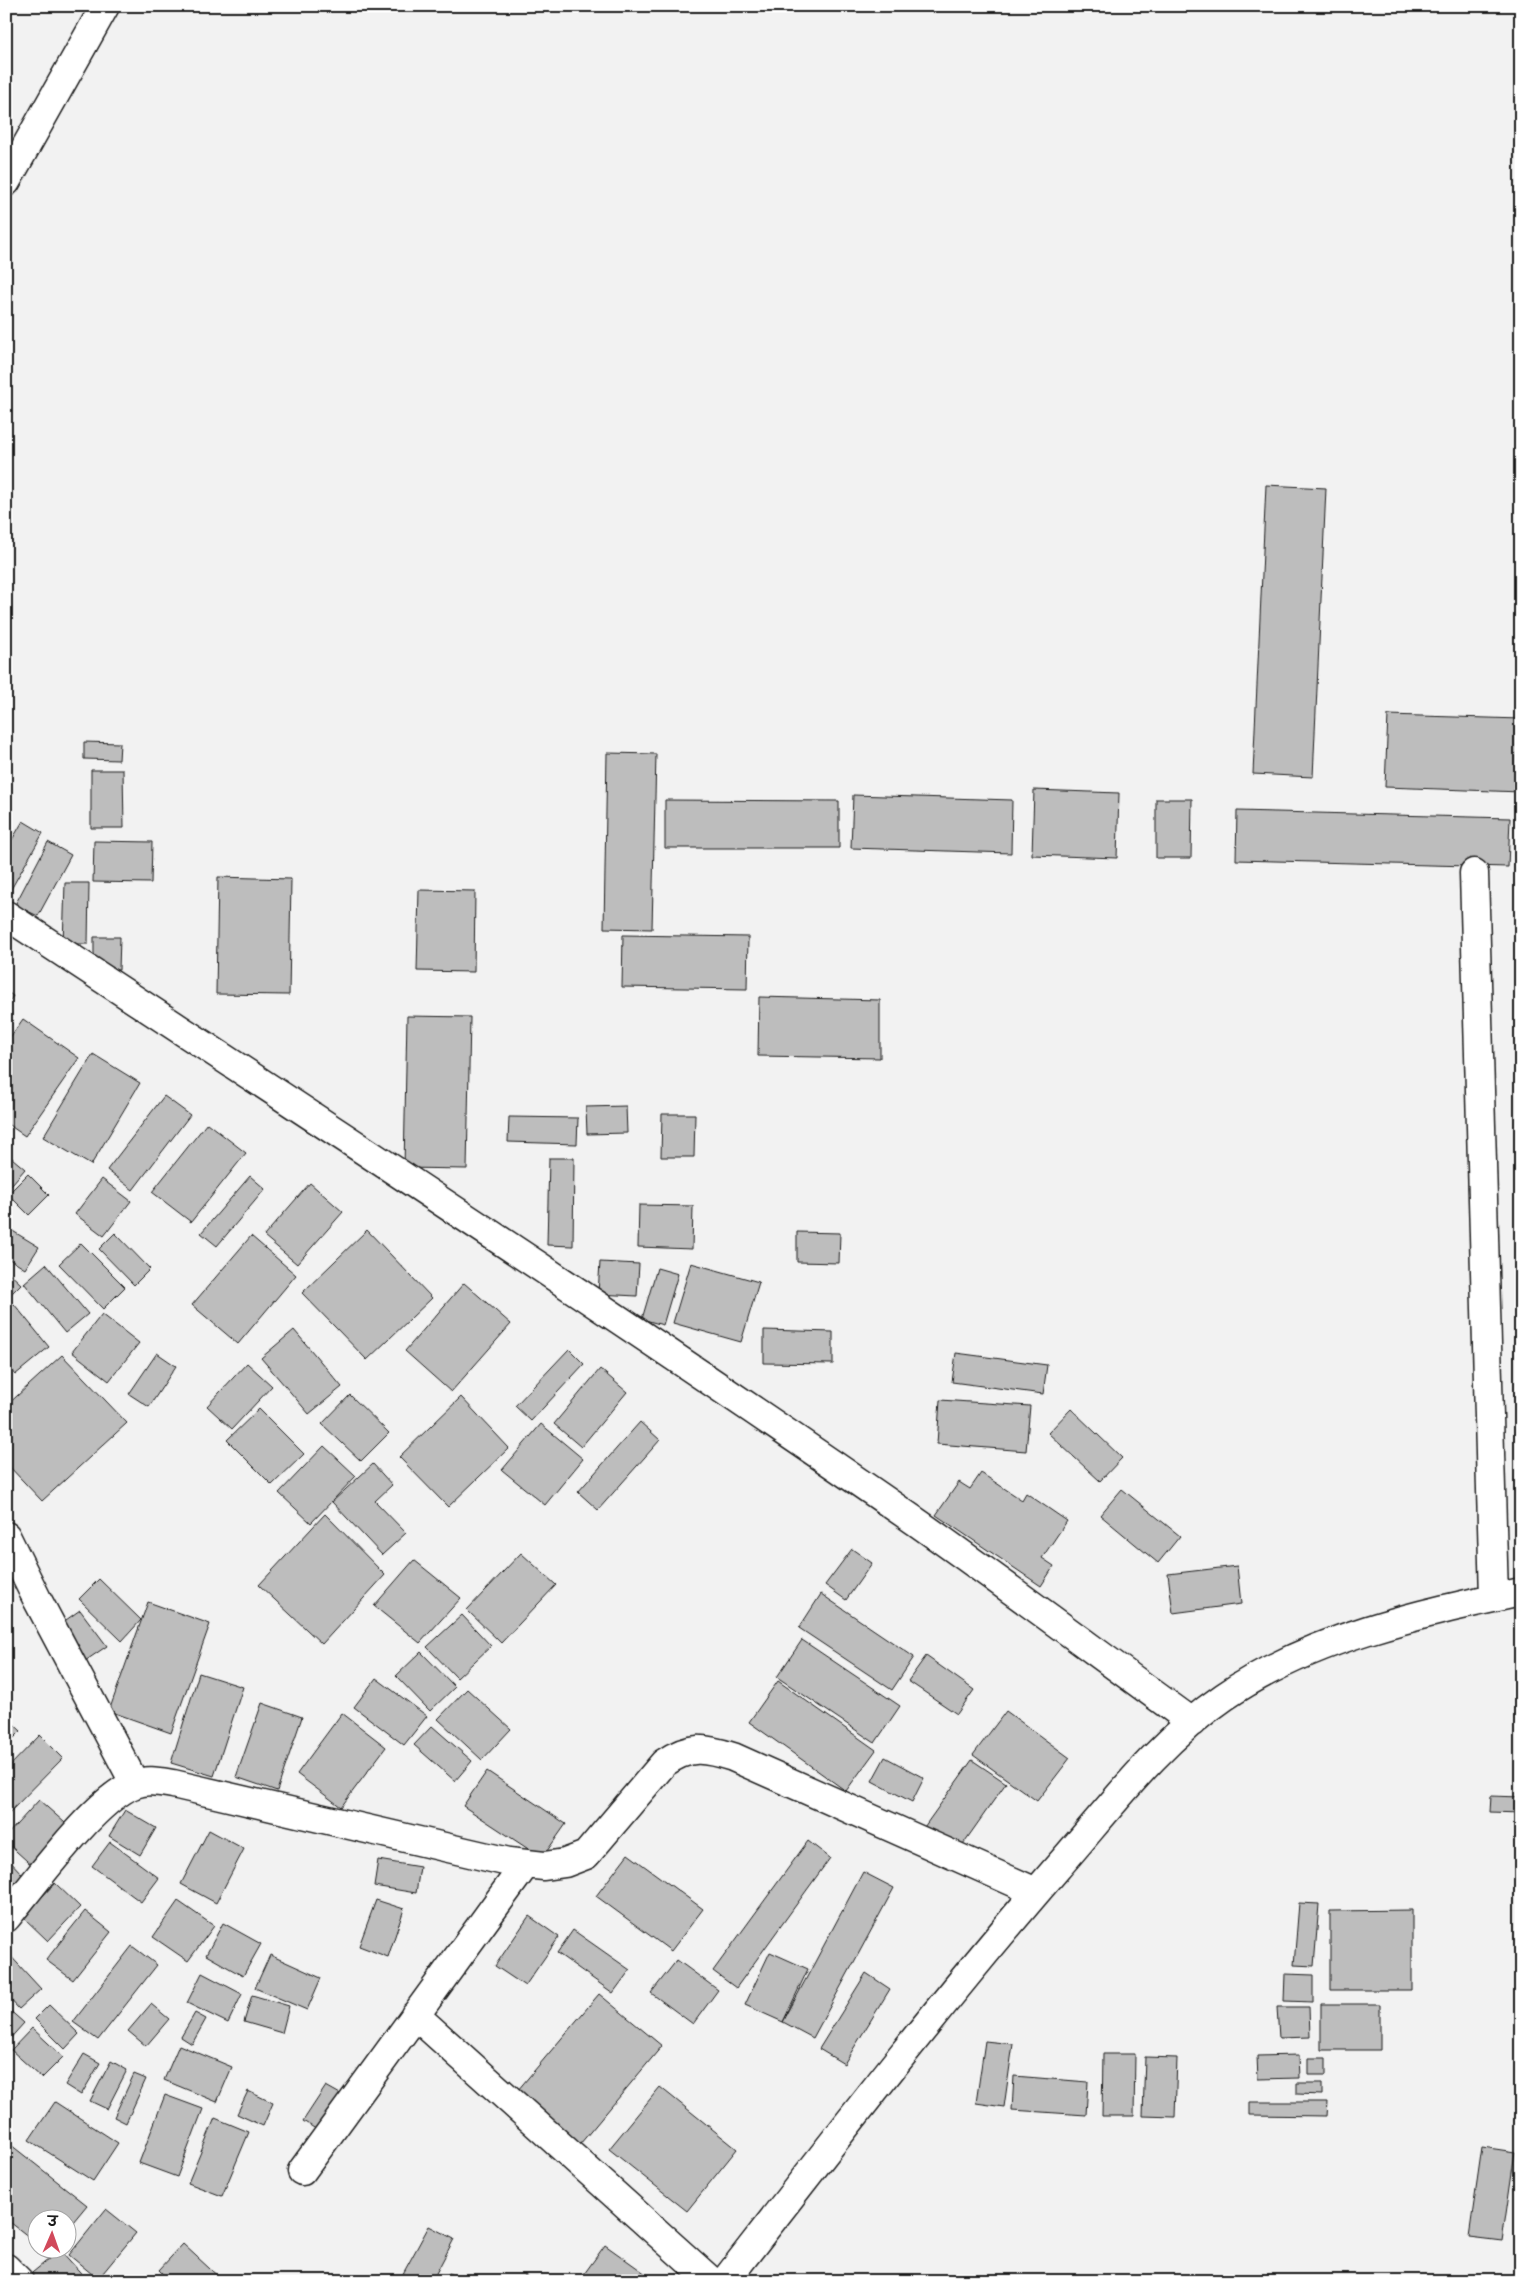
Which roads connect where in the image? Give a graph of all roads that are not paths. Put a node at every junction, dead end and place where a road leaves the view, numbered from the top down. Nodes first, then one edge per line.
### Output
1 (105, 6) edge
2 (6, 182) edge
3 (1474, 873) dead end
4 (6, 915) edge
5 (6, 1536) edge
6 (1521, 1592) edge
7 (1494, 1598) junction
8 (1192, 1722) junction
9 (135, 1784) junction
10 (525, 1865) junction
11 (1036, 1892) junction
12 (6, 1918) edge
13 (415, 2015) junction
14 (302, 2171) dead end
15 (6, 2268) edge
16 (19, 2281) edge
17 (711, 2281) edge
18 (725, 2281) edge

1 - 2 street
3 - 7 street
4 - 8 street
5 - 9 street
6 - 7 street
7 - 8 street
8 - 11 street
9 - 10 street
9 - 12 street
10 - 11 street
10 - 13 street
11 - 18 street
13 - 14 street
13 - 17 street
15 - 16 street

